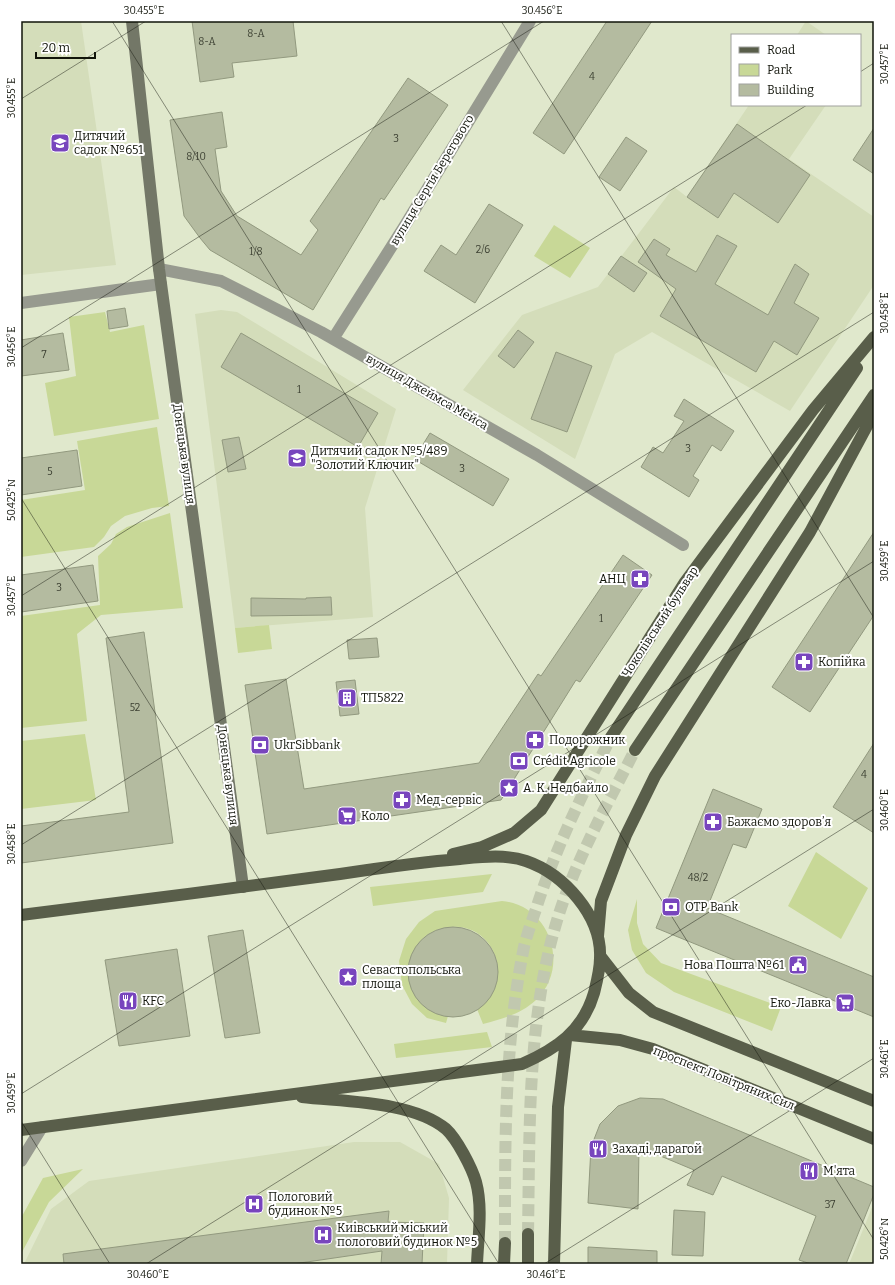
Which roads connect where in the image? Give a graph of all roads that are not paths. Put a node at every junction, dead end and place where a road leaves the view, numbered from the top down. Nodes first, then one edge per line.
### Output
1 (132, 21) edge
2 (530, 21) edge
3 (159, 269) junction
4 (161, 284) junction
5 (21, 303) edge
6 (874, 338) edge
7 (334, 339) junction
8 (874, 342) edge
9 (874, 395) edge
10 (874, 413) edge
11 (683, 545) dead end
12 (611, 737) tunnel mouth
13 (635, 750) tunnel mouth
14 (420, 862) junction
15 (243, 887) junction
16 (21, 915) edge
17 (598, 937) junction
18 (600, 957) junction
19 (568, 1037) junction
20 (280, 1095) junction
21 (874, 1101) edge
22 (42, 1127) junction
23 (21, 1130) edge
24 (874, 1139) edge
25 (21, 1161) edge
26 (528, 1234) tunnel mouth
27 (505, 1243) tunnel mouth
28 (477, 1264) edge
29 (504, 1264) edge
30 (528, 1264) edge
31 (554, 1264) edge

1 - 3 street, Донецька вулиця
2 - 7 street, вулиця Сергія Берегового
3 - 4 street, Донецька вулиця
3 - 7 street, вулиця Джеймса Мейса
4 - 5 street
4 - 15 street, Донецька вулиця
6 - 14 main road, Чоколівський бульвар
7 - 11 street, вулиця Джеймса Мейса
8 - 12 main road, Чоколівський бульвар
9 - 13 main road
10 - 17 main road
14 - 15 main road
14 - 17 main road
15 - 16 main road
17 - 18 main road
18 - 19 main road
18 - 21 main road
19 - 20 main road
19 - 24 main road, проспект Повітряних Сил
19 - 31 main road
20 - 22 main road
20 - 28 main road
22 - 23 main road
22 - 25 street
26 - 30 main road
27 - 29 main road

